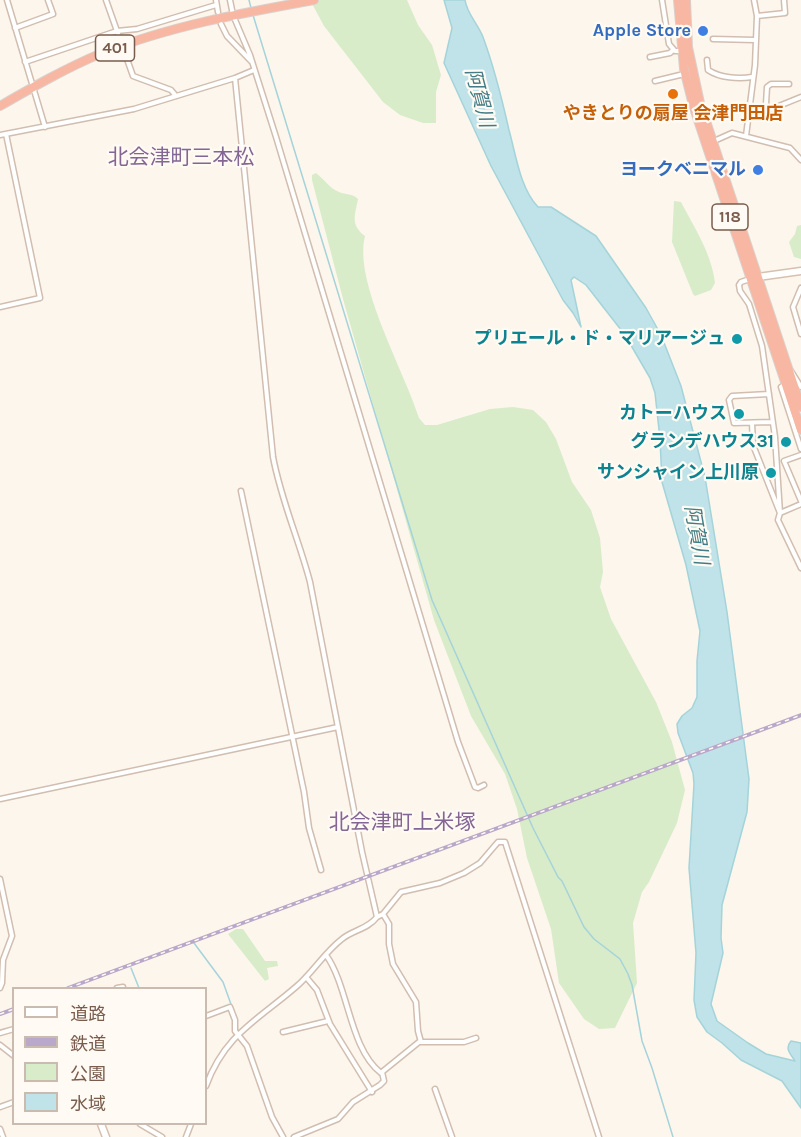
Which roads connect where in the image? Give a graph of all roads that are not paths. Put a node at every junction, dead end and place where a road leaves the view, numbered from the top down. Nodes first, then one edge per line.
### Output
1 (7, 0) edge
2 (48, 0) edge
3 (106, 0) edge
4 (230, 0) edge
5 (314, 0) edge
6 (662, 0) edge
7 (678, 0) edge
8 (686, 0) edge
9 (754, 0) edge
10 (783, 0) edge
11 (216, 3) edge
12 (218, 12) dead end
13 (236, 15) junction
14 (757, 16) junction
15 (221, 24) dead end
16 (15, 28) junction
17 (117, 31) junction
18 (713, 39) dead end
19 (755, 40) junction
20 (122, 46) junction
21 (677, 51) junction
22 (650, 57) dead end
23 (707, 60) dead end
24 (25, 62) junction
25 (252, 63) junction
26 (254, 70) junction
27 (685, 74) junction
28 (752, 77) junction
29 (235, 78) junction
30 (655, 81) dead end
31 (789, 84) dead end
32 (34, 87) junction
33 (176, 96) junction
34 (801, 97) edge
35 (0, 106) edge
36 (750, 109) junction
37 (769, 110) junction
38 (45, 127) junction
39 (6, 134) junction
40 (0, 135) edge
41 (746, 136) junction
42 (713, 142) junction
43 (801, 160) edge
44 (801, 271) edge
45 (754, 278) junction
46 (801, 288) edge
47 (0, 307) edge
48 (801, 334) edge
49 (788, 369) junction
50 (786, 384) junction
51 (801, 387) edge
52 (769, 394) junction
53 (801, 407) edge
54 (772, 422) junction
55 (752, 423) junction
56 (801, 430) edge
57 (801, 449) edge
58 (801, 455) edge
59 (784, 461) junction
60 (777, 463) junction
61 (241, 491) dead end
62 (801, 503) edge
63 (780, 513) junction
64 (801, 568) edge
65 (338, 727) junction
66 (293, 736) junction
67 (483, 785) dead end
68 (0, 799) edge
69 (321, 870) dead end
70 (0, 879) edge
71 (383, 914) junction
72 (377, 917) junction
73 (326, 955) junction
74 (306, 977) junction
75 (0, 988) edge
76 (207, 1016) edge
77 (328, 1021) junction
78 (283, 1032) dead end
79 (237, 1035) junction
80 (476, 1038) dead end
81 (421, 1042) junction
82 (0, 1045) edge
83 (12, 1054) edge
84 (381, 1074) junction
85 (207, 1084) edge
86 (435, 1089) dead end
87 (372, 1092) junction
88 (142, 1125) edge
89 (0, 1129) edge
90 (3, 1137) edge
91 (162, 1137) edge
92 (283, 1137) edge
93 (294, 1137) edge
94 (452, 1137) edge
95 (598, 1137) edge

1 - 16 street
2 - 16 street
3 - 17 street
4 - 13 street
5 - 13 highway, 401
6 - 21 street
7 - 21 highway, 118
8 - 42 highway, 118
9 - 14 street
10 - 14 street
11 - 12 street
11 - 17 street
13 - 20 highway, 401
13 - 25 street
14 - 19 street
15 - 25 street
16 - 24 street
17 - 20 street
17 - 24 street
18 - 19 street
19 - 28 street
20 - 32 highway, 401
20 - 33 street
21 - 22 street
21 - 27 highway, 118
23 - 28 street
24 - 32 street
25 - 26 street
26 - 29 street
26 - 67 street
27 - 30 street
27 - 45 highway, 118
28 - 36 street
29 - 33 street
29 - 65 street
31 - 37 street
32 - 35 highway, 401
32 - 38 street
33 - 38 street
34 - 37 street
36 - 37 street
36 - 41 street
38 - 39 street
39 - 40 street
39 - 47 street
41 - 42 street
41 - 43 street
42 - 45 highway, 118
44 - 45 street
45 - 49 highway, 118
45 - 50 highway, 118
45 - 52 street
46 - 48 street
49 - 51 street
49 - 53 highway, 118
50 - 56 highway, 118
50 - 57 street
52 - 54 street
52 - 55 street
54 - 55 street
54 - 60 street
55 - 63 street
58 - 59 street
59 - 60 street
59 - 62 street
60 - 63 street
61 - 66 street
62 - 63 street
63 - 64 street
65 - 66 street
65 - 72 street
66 - 68 street
66 - 69 street
70 - 75 street
71 - 72 street
71 - 81 street
71 - 95 street
72 - 73 street
73 - 74 street
73 - 84 street
74 - 77 street
74 - 79 street
76 - 79 street
77 - 78 street
77 - 87 street
79 - 85 street
79 - 92 street
80 - 81 street
81 - 84 street
82 - 83 street
84 - 87 street
86 - 94 street
87 - 93 street
88 - 91 street
89 - 90 street

